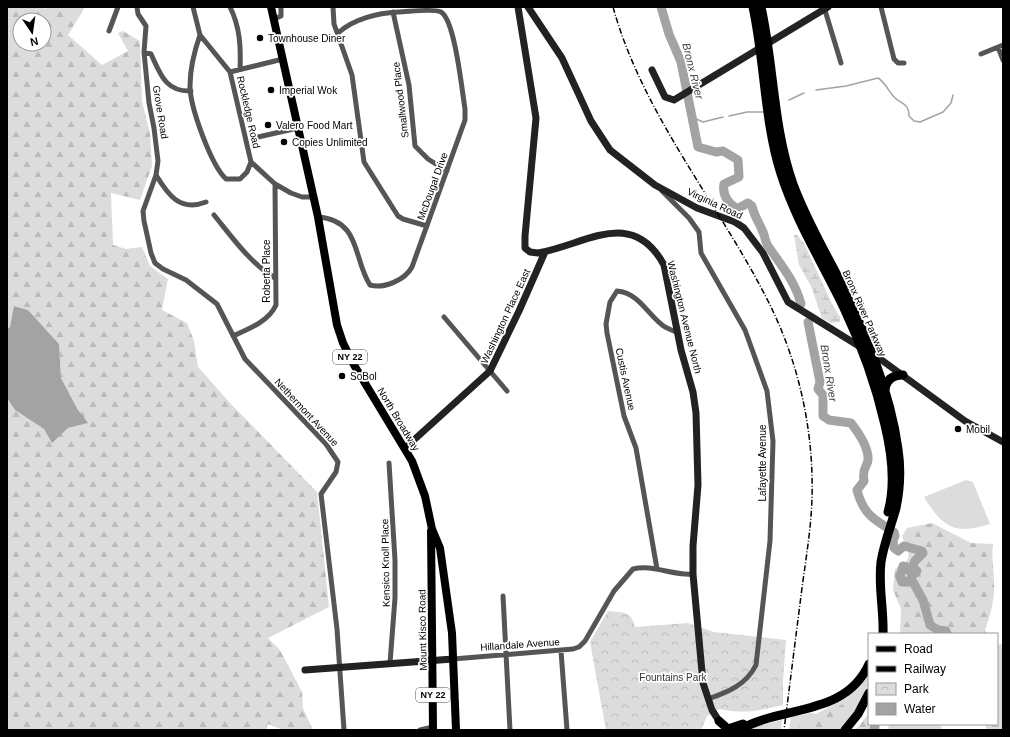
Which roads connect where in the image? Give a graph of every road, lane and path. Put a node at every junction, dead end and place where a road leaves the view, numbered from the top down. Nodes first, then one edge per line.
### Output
1 (118, 7) edge
2 (137, 7) edge
3 (193, 7) edge
4 (230, 7) edge
5 (271, 7) edge
6 (281, 7) edge
7 (333, 7) edge
8 (518, 7) edge
9 (528, 7) edge
10 (753, 7) edge
11 (761, 7) edge
12 (881, 7) edge
13 (825, 8) edge
14 (393, 12) junction
15 (274, 19) junction
16 (109, 31) dead end
17 (338, 33) junction
18 (200, 35) junction
19 (764, 45) junction
20 (1001, 46) edge
21 (144, 52) junction
22 (981, 54) dead end
23 (283, 60) junction
24 (1003, 60) edge
25 (904, 63) dead end
26 (841, 64) dead end
27 (240, 69) junction
28 (652, 70) dead end
29 (232, 71) junction
30 (191, 91) junction
31 (298, 128) junction
32 (258, 137) dead end
33 (251, 162) junction
34 (447, 171) junction
35 (156, 175) junction
36 (274, 184) junction
37 (655, 184) junction
38 (313, 197) junction
39 (206, 202) dead end
40 (214, 215) dead end
41 (318, 218) junction
42 (427, 226) junction
43 (545, 252) junction
44 (275, 278) junction
45 (444, 317) dead end
46 (677, 332) junction
47 (233, 336) junction
48 (861, 348) junction
49 (871, 352) junction
50 (490, 371) junction
51 (903, 375) junction
52 (507, 391) dead end
53 (885, 393) junction
54 (1003, 442) edge
55 (405, 448) junction
56 (389, 463) dead end
57 (889, 519) junction
58 (432, 529) junction
59 (884, 535) junction
60 (656, 569) junction
61 (693, 574) junction
62 (503, 596) dead end
63 (877, 633) edge
64 (883, 633) edge
65 (561, 651) junction
66 (506, 655) junction
67 (453, 659) junction
68 (432, 660) junction
69 (390, 663) junction
70 (868, 666) edge
71 (340, 667) junction
72 (305, 670) dead end
73 (868, 695) edge
74 (708, 699) junction
75 (768, 719) junction
76 (719, 721) junction
77 (433, 728) edge
78 (344, 730) edge
79 (420, 730) edge
80 (456, 730) edge
81 (510, 730) edge
82 (567, 730) edge
83 (723, 730) edge
84 (739, 730) edge
85 (845, 730) edge

1 - 16 street
2 - 21 street, Grove Road
3 - 18 street, Rockledge Road
4 - 27 street
5 - 15 main road, North Broadway / NY 22
6 - 15 street
7 - 17 street
8 - 43 street, Washington Avenue North
9 - 37 street, Virginia Road
10 - 19 highway, Bronx River Parkway
11 - 19 highway, Bronx River Parkway
12 - 25 street
13 - 19 street
13 - 26 street
14 - 17 street
14 - 34 street, Smallwood Place
14 - 34 street, McDougal Drive
15 - 23 main road, North Broadway / NY 22
17 - 42 street
18 - 29 street, Rockledge Road
18 - 30 street
19 - 28 street
19 - 48 highway, Bronx River Parkway
19 - 49 highway, Bronx River Parkway
20 - 22 street
20 - 24 street
21 - 30 street, Grove Road
21 - 35 street, Grove Road
23 - 27 street
23 - 31 main road, North Broadway / NY 22
27 - 29 street
29 - 33 street, Rockledge Road
30 - 33 street
31 - 32 street
31 - 38 main road, North Broadway / NY 22
33 - 36 street
34 - 42 street, McDougal Drive
35 - 39 street
35 - 47 street, Nethermont Avenue
36 - 38 street
36 - 44 street, Roberta Place
37 - 48 street, Virginia Road
37 - 74 street, Lafayette Avenue
38 - 41 main road, North Broadway / NY 22
40 - 44 street
41 - 42 street, McDougal Drive
41 - 55 main road, North Broadway / NY 22
43 - 46 street, Washington Avenue North
43 - 50 street, Washington Place East
44 - 47 street, Roberta Place
45 - 50 street
46 - 60 street, Custis Avenue
46 - 61 street, Washington Avenue North
47 - 71 street, Nethermont Avenue
48 - 49 street, Virginia Road
48 - 57 highway, Bronx River Parkway
49 - 51 street, Virginia Road
49 - 53 highway, Bronx River Parkway
50 - 52 street
50 - 55 street, Washington Place East
51 - 53 highway
51 - 54 street, Virginia Road
53 - 57 highway, Bronx River Parkway
55 - 58 main road, North Broadway / NY 22
56 - 69 street, Kensico Knoll Place
57 - 59 highway, Bronx River Parkway
58 - 67 main road, North Broadway
58 - 68 main road, Mount Kisco Road / NY 22
59 - 63 highway, Bronx River Parkway
59 - 64 highway, Bronx River Parkway
60 - 61 street, Hillandale Avenue
60 - 65 street, Hillandale Avenue
61 - 74 street, Washington Avenue North
62 - 66 street
65 - 66 street, Hillandale Avenue
65 - 82 street
66 - 67 street, Hillandale Avenue
66 - 81 street
67 - 68 street, Hillandale Avenue
67 - 80 main road, North Broadway
68 - 69 street, Hillandale Avenue
68 - 77 main road, Mount Kisco Road / NY 22
69 - 71 street, Hillandale Avenue
70 - 75 highway
71 - 72 street, Hillandale Avenue
71 - 78 street, Nethermont Avenue
73 - 85 highway
74 - 76 street, Washington Avenue North
75 - 76 highway
75 - 84 highway
76 - 83 highway
77 - 79 street

